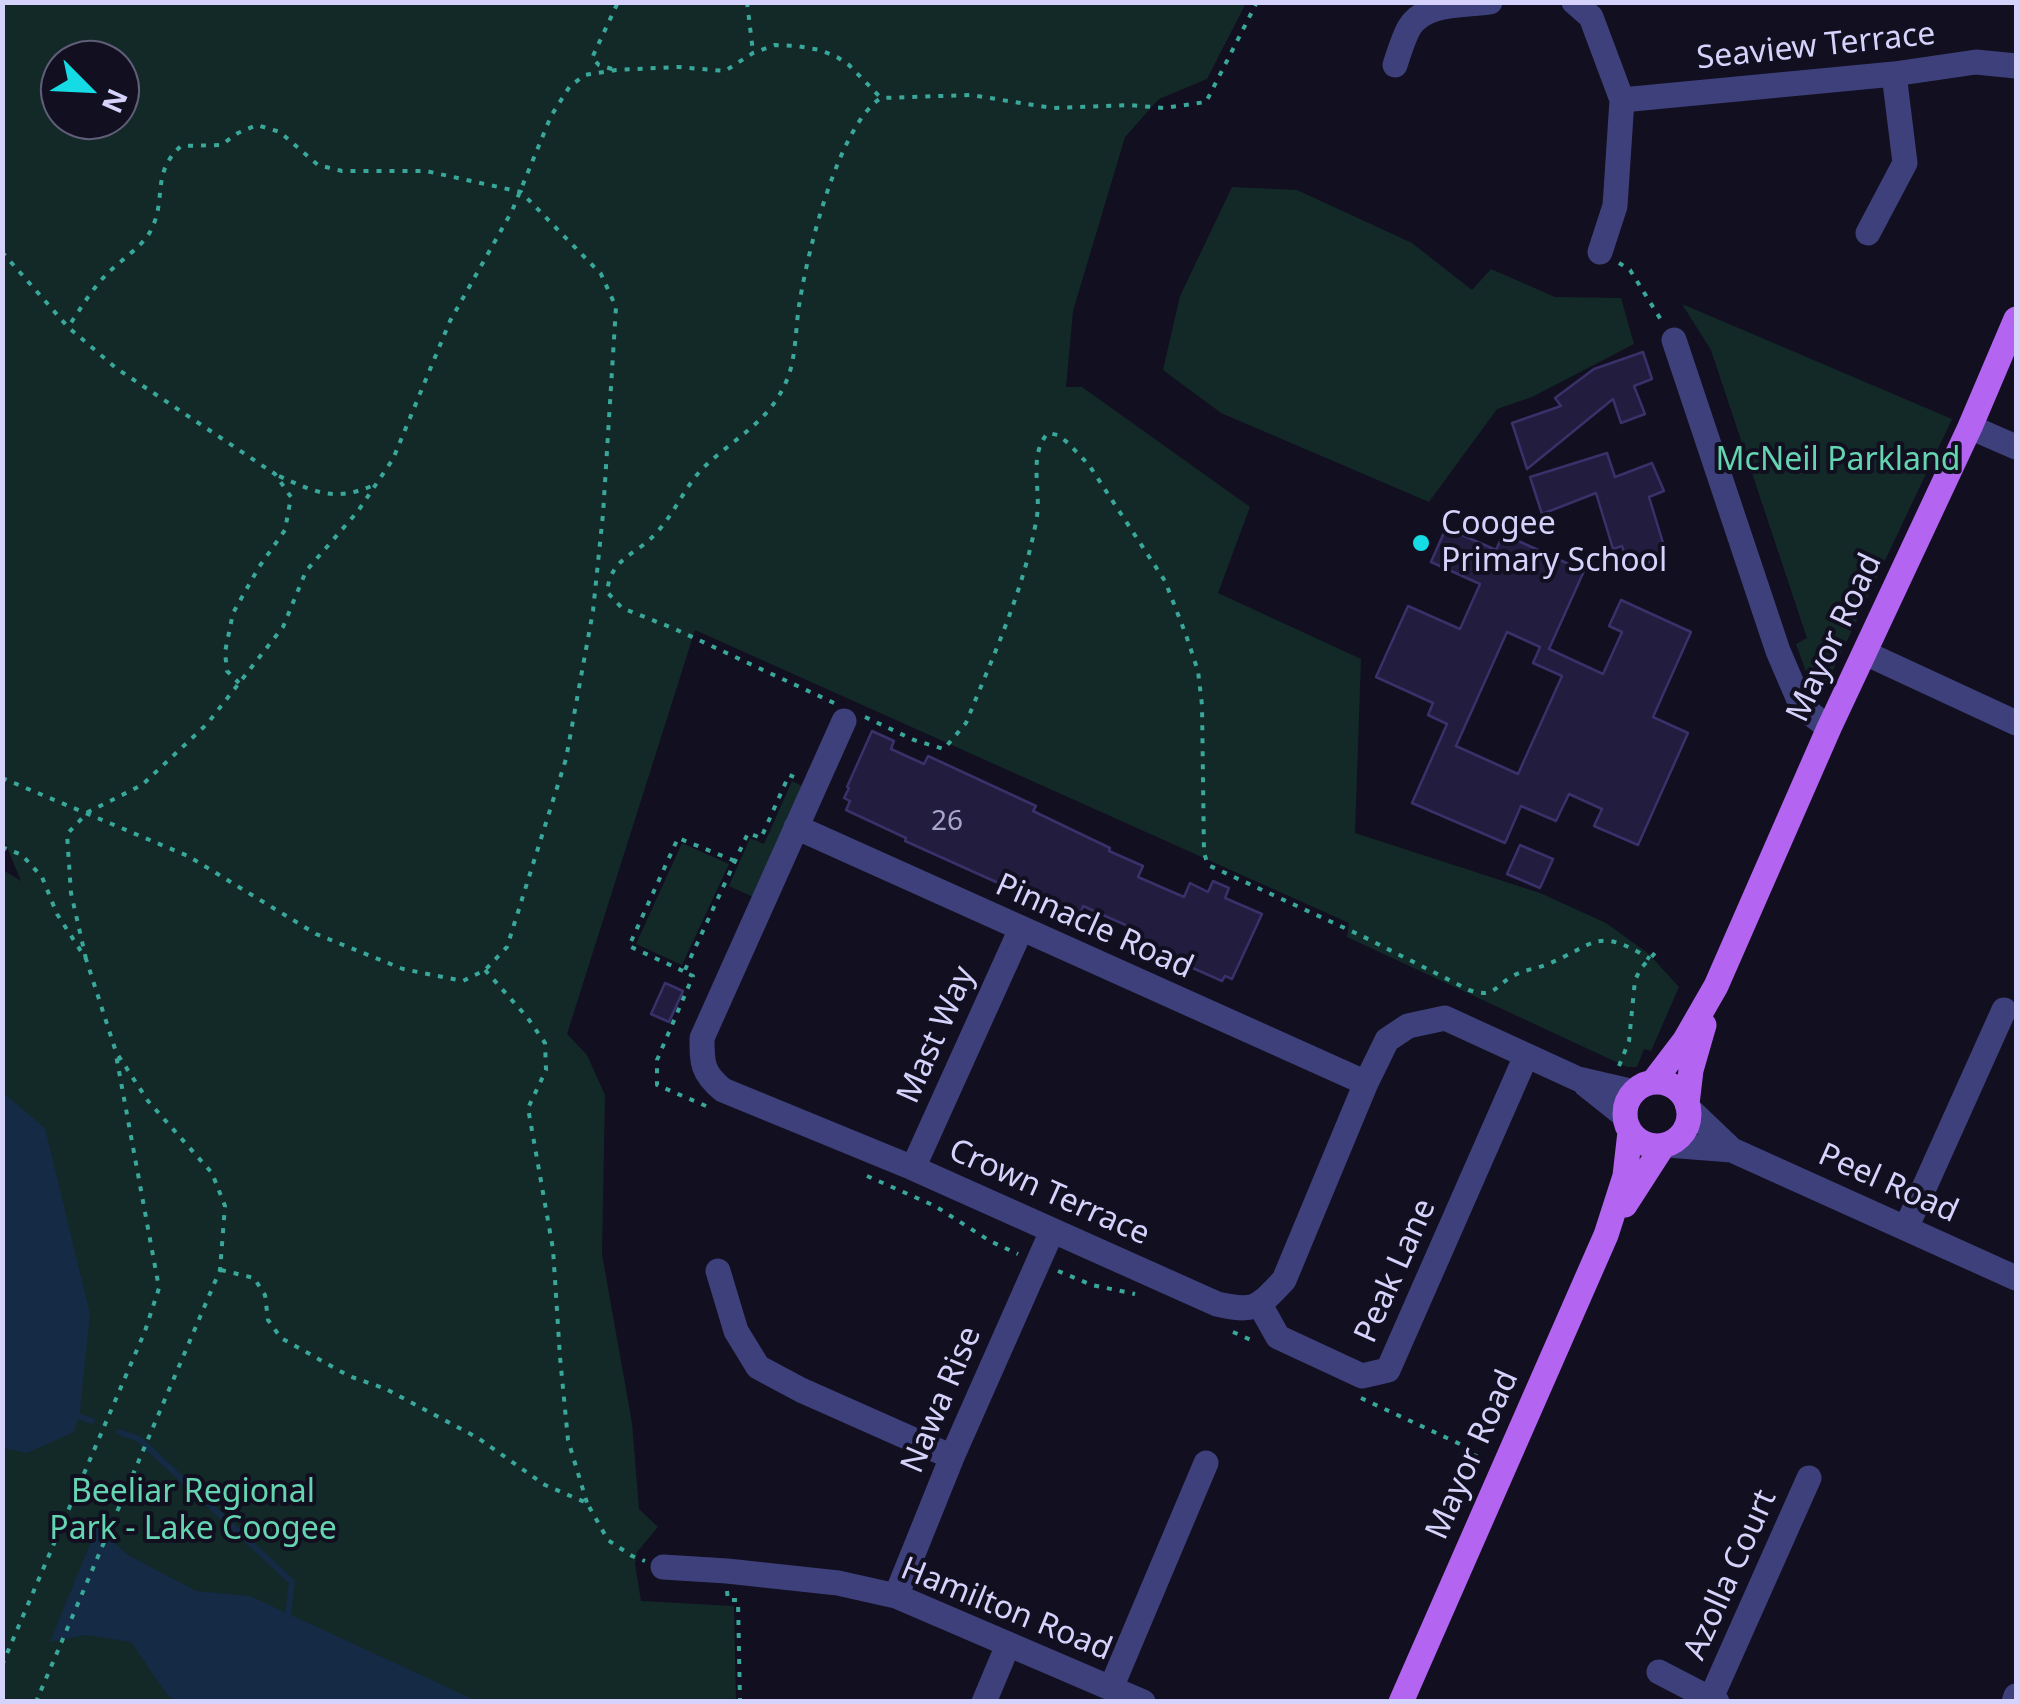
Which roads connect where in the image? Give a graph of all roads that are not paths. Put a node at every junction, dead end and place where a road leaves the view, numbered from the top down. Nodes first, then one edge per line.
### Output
1 (1490, 2) edge
2 (1574, 2) edge
3 (1395, 65) dead end
4 (2016, 66) edge
5 (1894, 74) junction
6 (1622, 100) junction
7 (1868, 233) dead end
8 (1600, 252) road end
9 (2016, 319) edge
10 (1674, 340) road end
11 (1970, 427) junction
12 (2016, 447) edge
13 (1865, 653) junction
14 (851, 715) road end
15 (2016, 723) edge
16 (1829, 728) junction
17 (796, 828) junction
18 (1020, 929) junction
19 (1716, 986) junction
20 (2004, 1010) dead end
21 (1526, 1056) junction
22 (1366, 1084) junction
23 (1635, 1106) junction
24 (1688, 1106) junction
25 (1665, 1146) junction
26 (1732, 1150) junction
27 (914, 1168) junction
28 (1906, 1228) junction
29 (1052, 1230) junction
30 (1606, 1235) junction
31 (718, 1271) dead end
32 (2016, 1278) edge
33 (1260, 1305) junction
34 (952, 1456) junction
35 (1206, 1463) dead end
36 (1809, 1478) dead end
37 (663, 1567) road end
38 (896, 1596) junction
39 (1008, 1646) junction
40 (1659, 1672) dead end
41 (1111, 1688) junction
42 (1714, 1700) edge
43 (984, 1702) edge
44 (1142, 1702) edge
45 (1401, 1702) edge

1 - 3 street
2 - 6 street
4 - 5 street, Seaview Terrace
5 - 6 street, Seaview Terrace
5 - 7 street
6 - 8 street
9 - 11 main road, Mayor Road
10 - 16 street
11 - 12 street
11 - 13 main road, Mayor Road
13 - 15 street
13 - 16 main road, Mayor Road
14 - 17 street, Crown Terrace
16 - 19 main road, Mayor Road
17 - 18 street, Pinnacle Road
17 - 27 street, Crown Terrace
18 - 22 street, Pinnacle Road
18 - 27 street, Mast Way
19 - 23 main road, Mayor Road
19 - 24 main road, Mayor Road
20 - 28 street
21 - 22 street
21 - 23 street
21 - 33 street, Peak Lane
22 - 33 street
23 - 24 main road
23 - 25 main road
23 - 30 main road, Mayor Road
24 - 25 main road
24 - 26 street, Peel Road
25 - 26 street, Peel Road
25 - 30 main road, Mayor Road
26 - 28 street, Peel Road
27 - 29 street, Crown Terrace
28 - 32 street, Peel Road
29 - 33 street, Crown Terrace
29 - 34 street, Nawa Rise
30 - 45 main road, Mayor Road
31 - 34 street
34 - 38 street, Nawa Rise
35 - 41 street
36 - 42 street, Azolla Court
37 - 38 street, Hamilton Road
38 - 39 street, Hamilton Road
39 - 41 street, Hamilton Road
39 - 43 street
40 - 42 street
41 - 44 street, Hamilton Road

